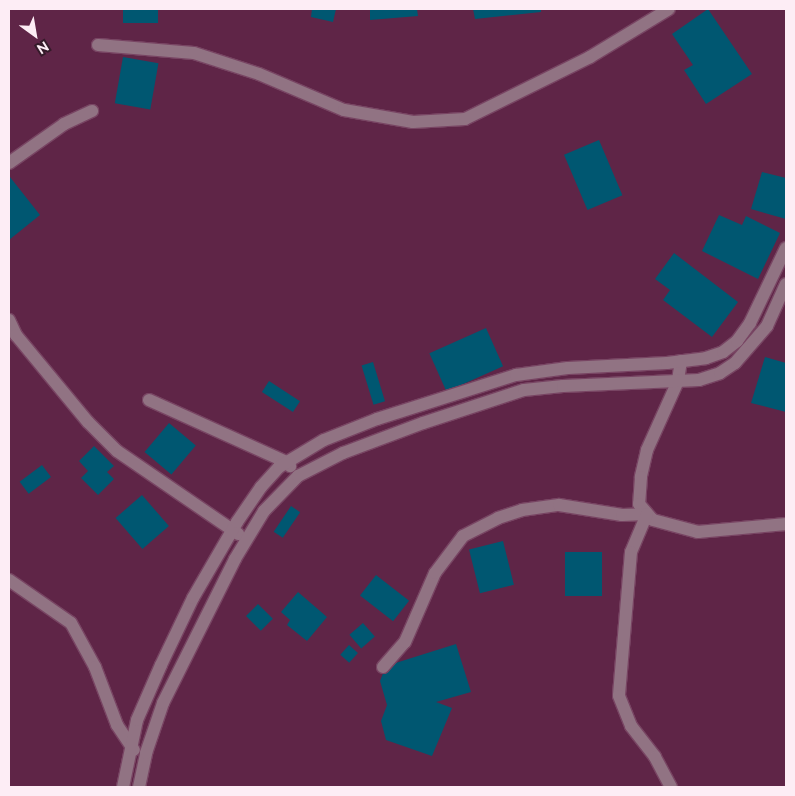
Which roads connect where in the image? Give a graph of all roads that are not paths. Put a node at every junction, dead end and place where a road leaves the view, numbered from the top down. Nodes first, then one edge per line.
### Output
1 (669, 9) edge
2 (98, 45) dead end
3 (92, 111) dead end
4 (9, 163) edge
5 (786, 248) edge
6 (786, 284) edge
7 (9, 320) edge
8 (682, 361) junction
9 (678, 381) junction
10 (149, 400) dead end
11 (286, 462) junction
12 (298, 476) junction
13 (647, 514) junction
14 (786, 524) edge
15 (232, 530) junction
16 (247, 540) junction
17 (9, 580) edge
18 (382, 667) dead end
19 (131, 746) junction
20 (144, 762) junction
21 (123, 787) edge
22 (139, 787) edge
23 (671, 787) edge

1 - 2 street
3 - 4 street
5 - 8 street
6 - 9 street
7 - 15 street
8 - 9 street
8 - 11 street
9 - 12 street
9 - 13 street
10 - 11 street
11 - 12 street
11 - 15 street
12 - 16 street
13 - 14 street
13 - 18 street
13 - 23 street
15 - 16 street
15 - 19 street
16 - 20 street
17 - 19 street
19 - 20 street
19 - 21 street
20 - 22 street

